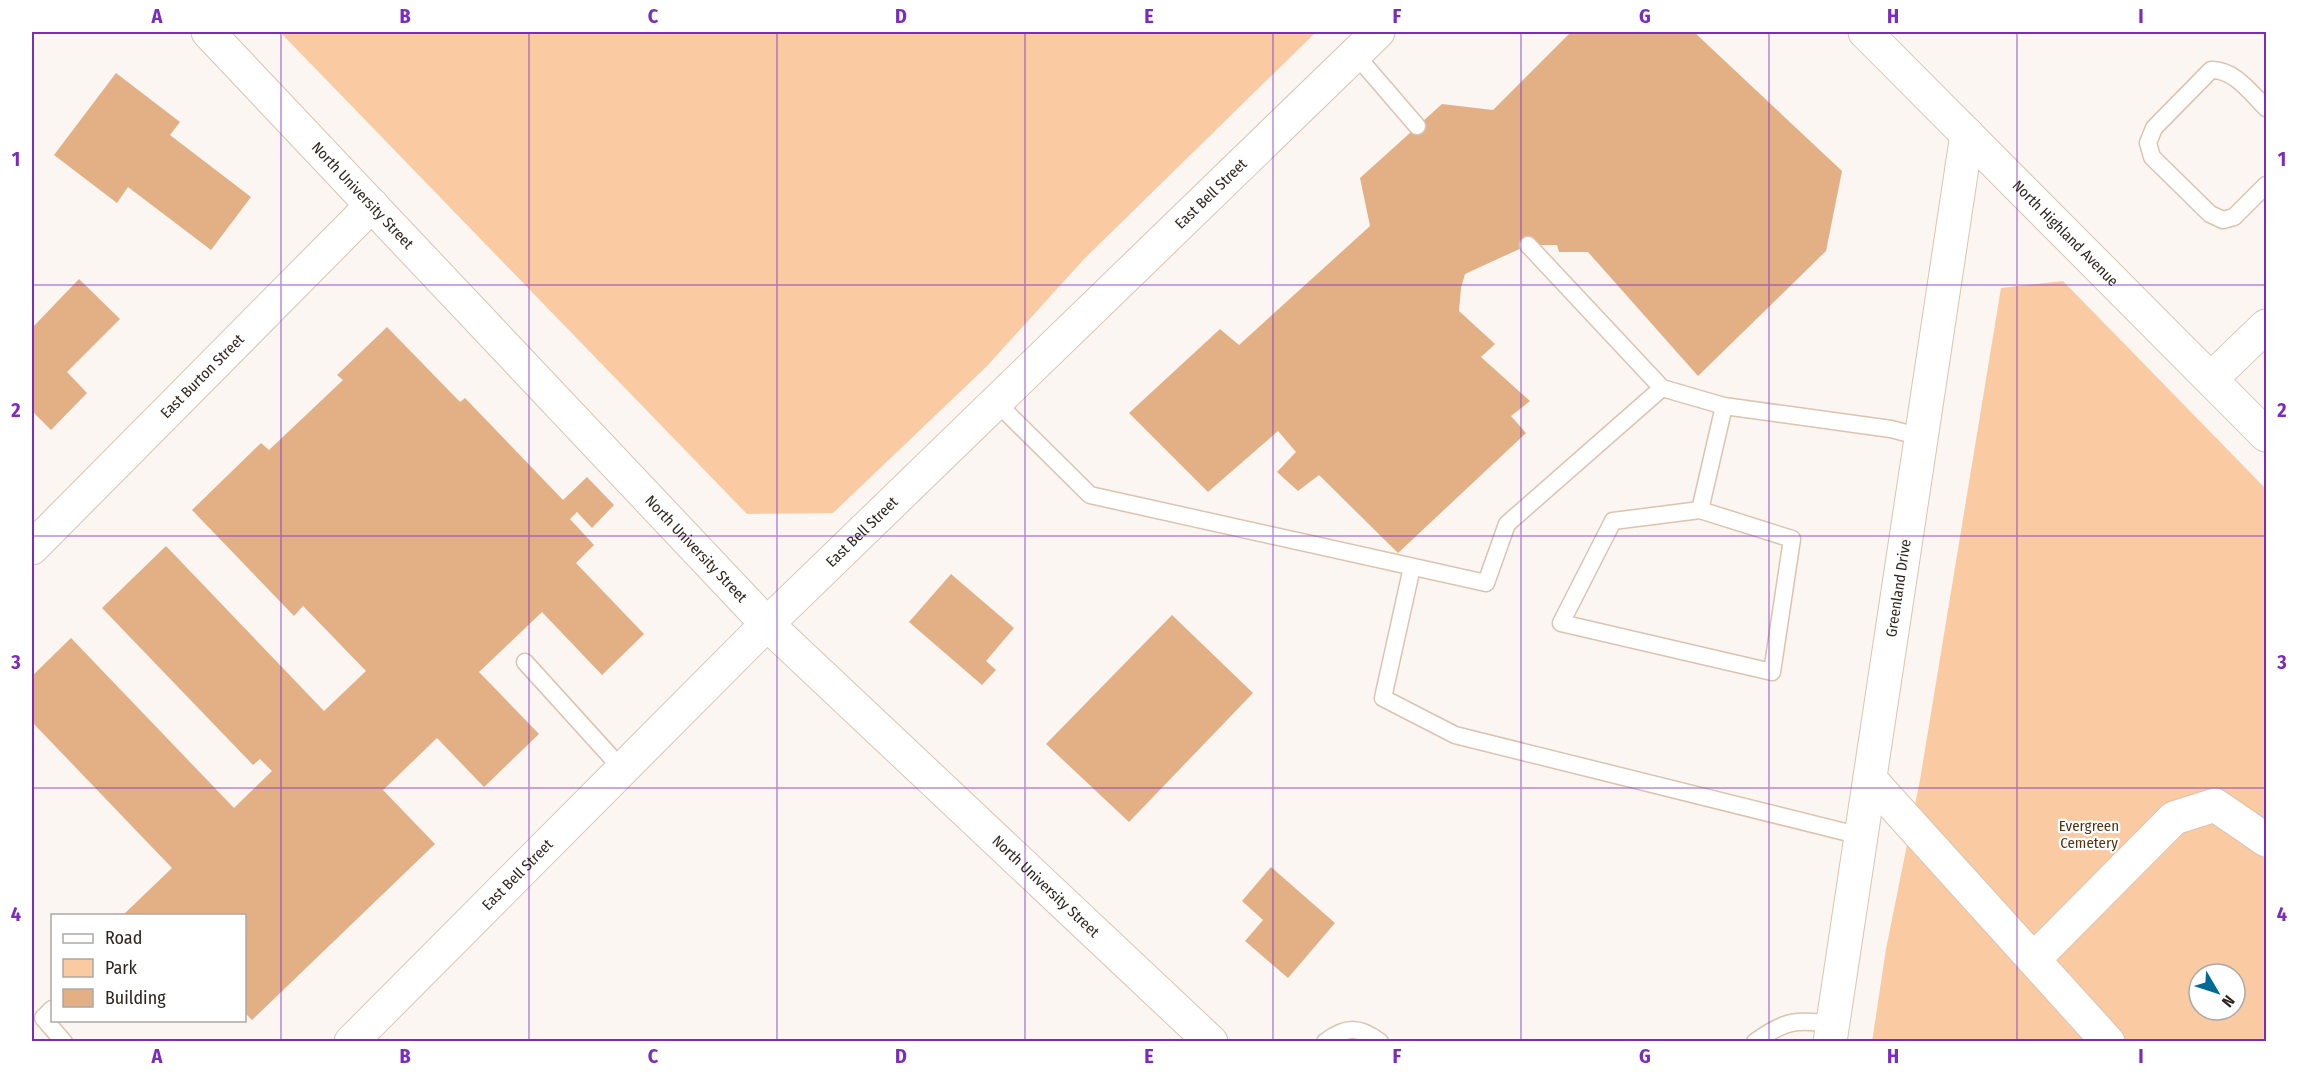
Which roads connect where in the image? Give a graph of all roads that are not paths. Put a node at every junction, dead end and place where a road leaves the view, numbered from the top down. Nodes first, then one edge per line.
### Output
1 (208, 32) edge
2 (1378, 32) edge
3 (1865, 32) edge
4 (1355, 54) junction
5 (2266, 108) edge
6 (1417, 126) dead end
7 (1967, 134) junction
8 (2266, 185) edge
9 (372, 205) junction
10 (1528, 245) dead end
11 (2266, 326) edge
12 (2212, 378) junction
13 (1662, 388) junction
14 (996, 402) junction
15 (1725, 406) junction
16 (2266, 435) edge
17 (1922, 437) junction
18 (1700, 510) junction
19 (32, 548) edge
20 (1412, 567) junction
21 (767, 624) junction
22 (525, 662) dead end
23 (622, 769) junction
24 (1870, 778) junction
25 (1861, 836) junction
26 (2266, 840) edge
27 (2034, 959) junction
28 (51, 1011) edge
29 (1831, 1033) edge
30 (64, 1041) edge
31 (351, 1041) edge
32 (1210, 1041) edge
33 (1325, 1041) edge
34 (1380, 1041) edge
35 (1755, 1041) edge
36 (2108, 1041) edge

1 - 9 street, North University Street
2 - 4 street, East Bell Street
3 - 7 street, North Highland Avenue
4 - 6 lane
4 - 14 street, East Bell Street
5 - 8 lane
7 - 12 street, North Highland Avenue
7 - 17 street, Greenland Drive
9 - 19 street, East Burton Street
9 - 21 street, North University Street
10 - 13 lane
11 - 12 street
12 - 16 street, North Highland Avenue
13 - 15 lane
13 - 20 lane
14 - 20 lane
14 - 21 street, East Bell Street
15 - 17 lane
15 - 18 lane
17 - 24 street, Greenland Drive
18 - 18 lane
20 - 25 lane
21 - 23 street, East Bell Street
21 - 32 street, North University Street
22 - 23 lane
23 - 31 street, East Bell Street
24 - 25 street, Greenland Drive
24 - 27 street
25 - 29 street, Greenland Drive
26 - 27 street
27 - 36 street
28 - 30 lane
29 - 35 lane
33 - 34 lane

